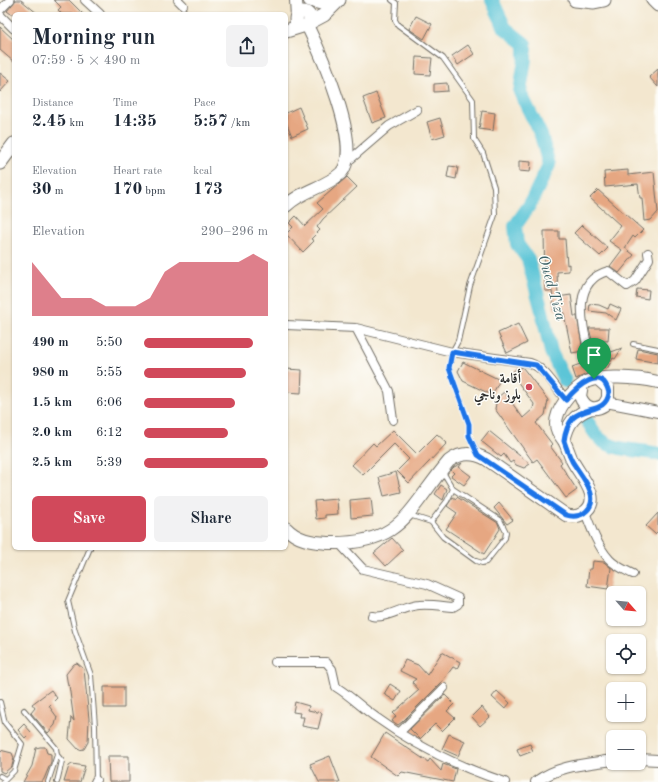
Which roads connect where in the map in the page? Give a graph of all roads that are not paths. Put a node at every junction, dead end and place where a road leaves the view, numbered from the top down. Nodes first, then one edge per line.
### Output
1 (10, 0) edge
2 (297, 0) edge
3 (310, 0) edge
4 (392, 0) edge
5 (575, 0) edge
6 (604, 0) edge
7 (653, 0) edge
8 (89, 1) edge
9 (336, 3) edge
10 (658, 5) edge
11 (0, 10) edge
12 (98, 12) edge
13 (0, 15) edge
14 (303, 20) junction
15 (12, 27) edge
16 (288, 29) edge
17 (417, 110) dead end
18 (12, 146) edge
19 (2, 156) edge
20 (346, 163) junction
21 (288, 204) edge
22 (648, 253) dead end
23 (288, 325) edge
24 (356, 328) junction
25 (633, 344) dead end
26 (658, 349) edge
27 (452, 352) junction
28 (622, 378) junction
29 (597, 380) junction
30 (658, 382) edge
31 (582, 385) junction
32 (608, 398) junction
33 (566, 400) junction
34 (591, 408) junction
35 (658, 412) edge
36 (393, 420) dead end
37 (564, 441) junction
38 (478, 455) junction
39 (441, 470) junction
40 (453, 489) junction
41 (585, 512) junction
42 (409, 515) junction
43 (431, 522) junction
44 (288, 530) edge
45 (339, 543) junction
46 (89, 550) edge
47 (633, 574) dead end
48 (372, 616) dead end
49 (275, 662) dead end
50 (444, 688) dead end
51 (0, 702) edge
52 (24, 710) dead end
53 (400, 732) junction
54 (57, 755) junction
55 (646, 759) edge
56 (658, 760) edge
57 (606, 761) edge
58 (0, 776) edge
59 (4, 781) edge
60 (96, 781) edge
61 (48, 782) edge
62 (57, 782) edge
63 (505, 782) edge
64 (536, 782) edge

1 - 11 street
2 - 14 main road
3 - 9 main road
4 - 27 lane
5 - 6 main road
7 - 10 main road
8 - 12 street
9 - 14 main road
13 - 15 street
14 - 16 main road
14 - 20 main road
17 - 20 street
18 - 19 main road
20 - 21 main road
22 - 29 street
23 - 24 street
24 - 27 street
24 - 36 street
25 - 26 lane
27 - 33 street
27 - 38 lane
28 - 29 main road
28 - 30 main road
28 - 32 main road
29 - 31 main road
29 - 32 main road
31 - 33 main road
31 - 34 main road
32 - 34 main road
32 - 35 street
33 - 37 main road
34 - 37 main road
37 - 41 main road
38 - 39 main road
38 - 41 main road
39 - 40 lane
39 - 42 main road
40 - 43 lane
40 - 43 lane
41 - 47 street
42 - 43 lane
42 - 45 main road
44 - 45 main road
45 - 48 street
46 - 60 lane
49 - 53 street
50 - 53 street
51 - 59 lane
52 - 54 lane
53 - 63 street
54 - 61 lane
54 - 62 lane
55 - 56 street
57 - 64 street
58 - 59 lane

